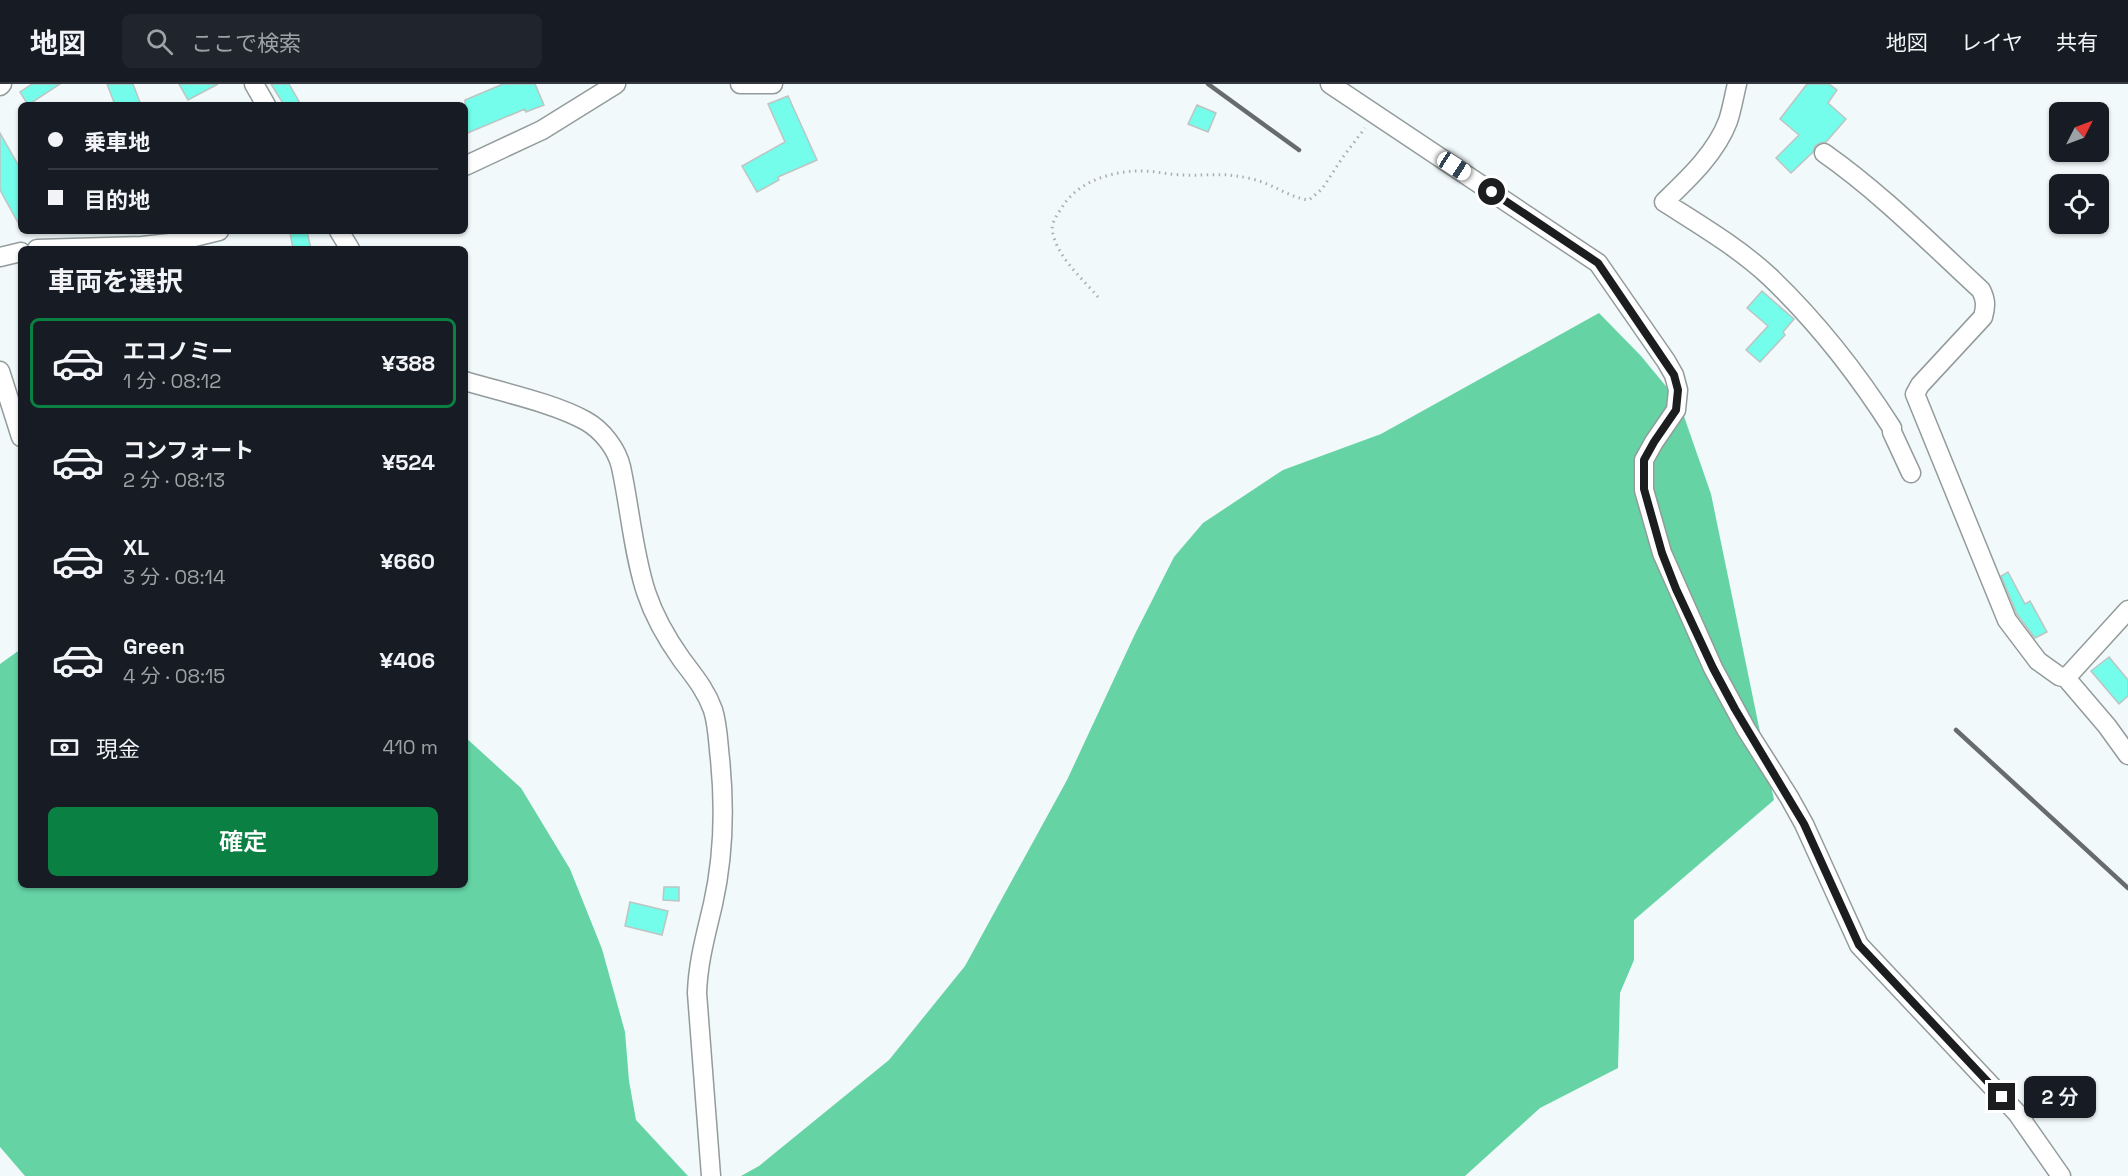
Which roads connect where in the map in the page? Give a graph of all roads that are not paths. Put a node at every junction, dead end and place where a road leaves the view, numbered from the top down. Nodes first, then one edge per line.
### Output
1 (254, 84) edge
2 (616, 84) edge
3 (740, 84) edge
4 (773, 84) edge
5 (1330, 84) edge
6 (1737, 84) edge
7 (264, 102) edge
8 (1824, 153) dead end
9 (468, 165) edge
10 (207, 234) edge
11 (142, 246) edge
12 (18, 253) edge
13 (0, 257) edge
14 (0, 371) edge
15 (468, 382) edge
16 (18, 428) edge
17 (1911, 473) dead end
18 (2128, 610) edge
19 (2066, 678) junction
20 (2128, 755) edge
21 (711, 1176) edge
22 (2061, 1176) edge

1 - 7 street
2 - 9 street
3 - 4 street
5 - 22 street
6 - 17 street
8 - 19 street
10 - 11 street
12 - 13 street
14 - 16 street
15 - 21 street
18 - 19 street
19 - 20 street

